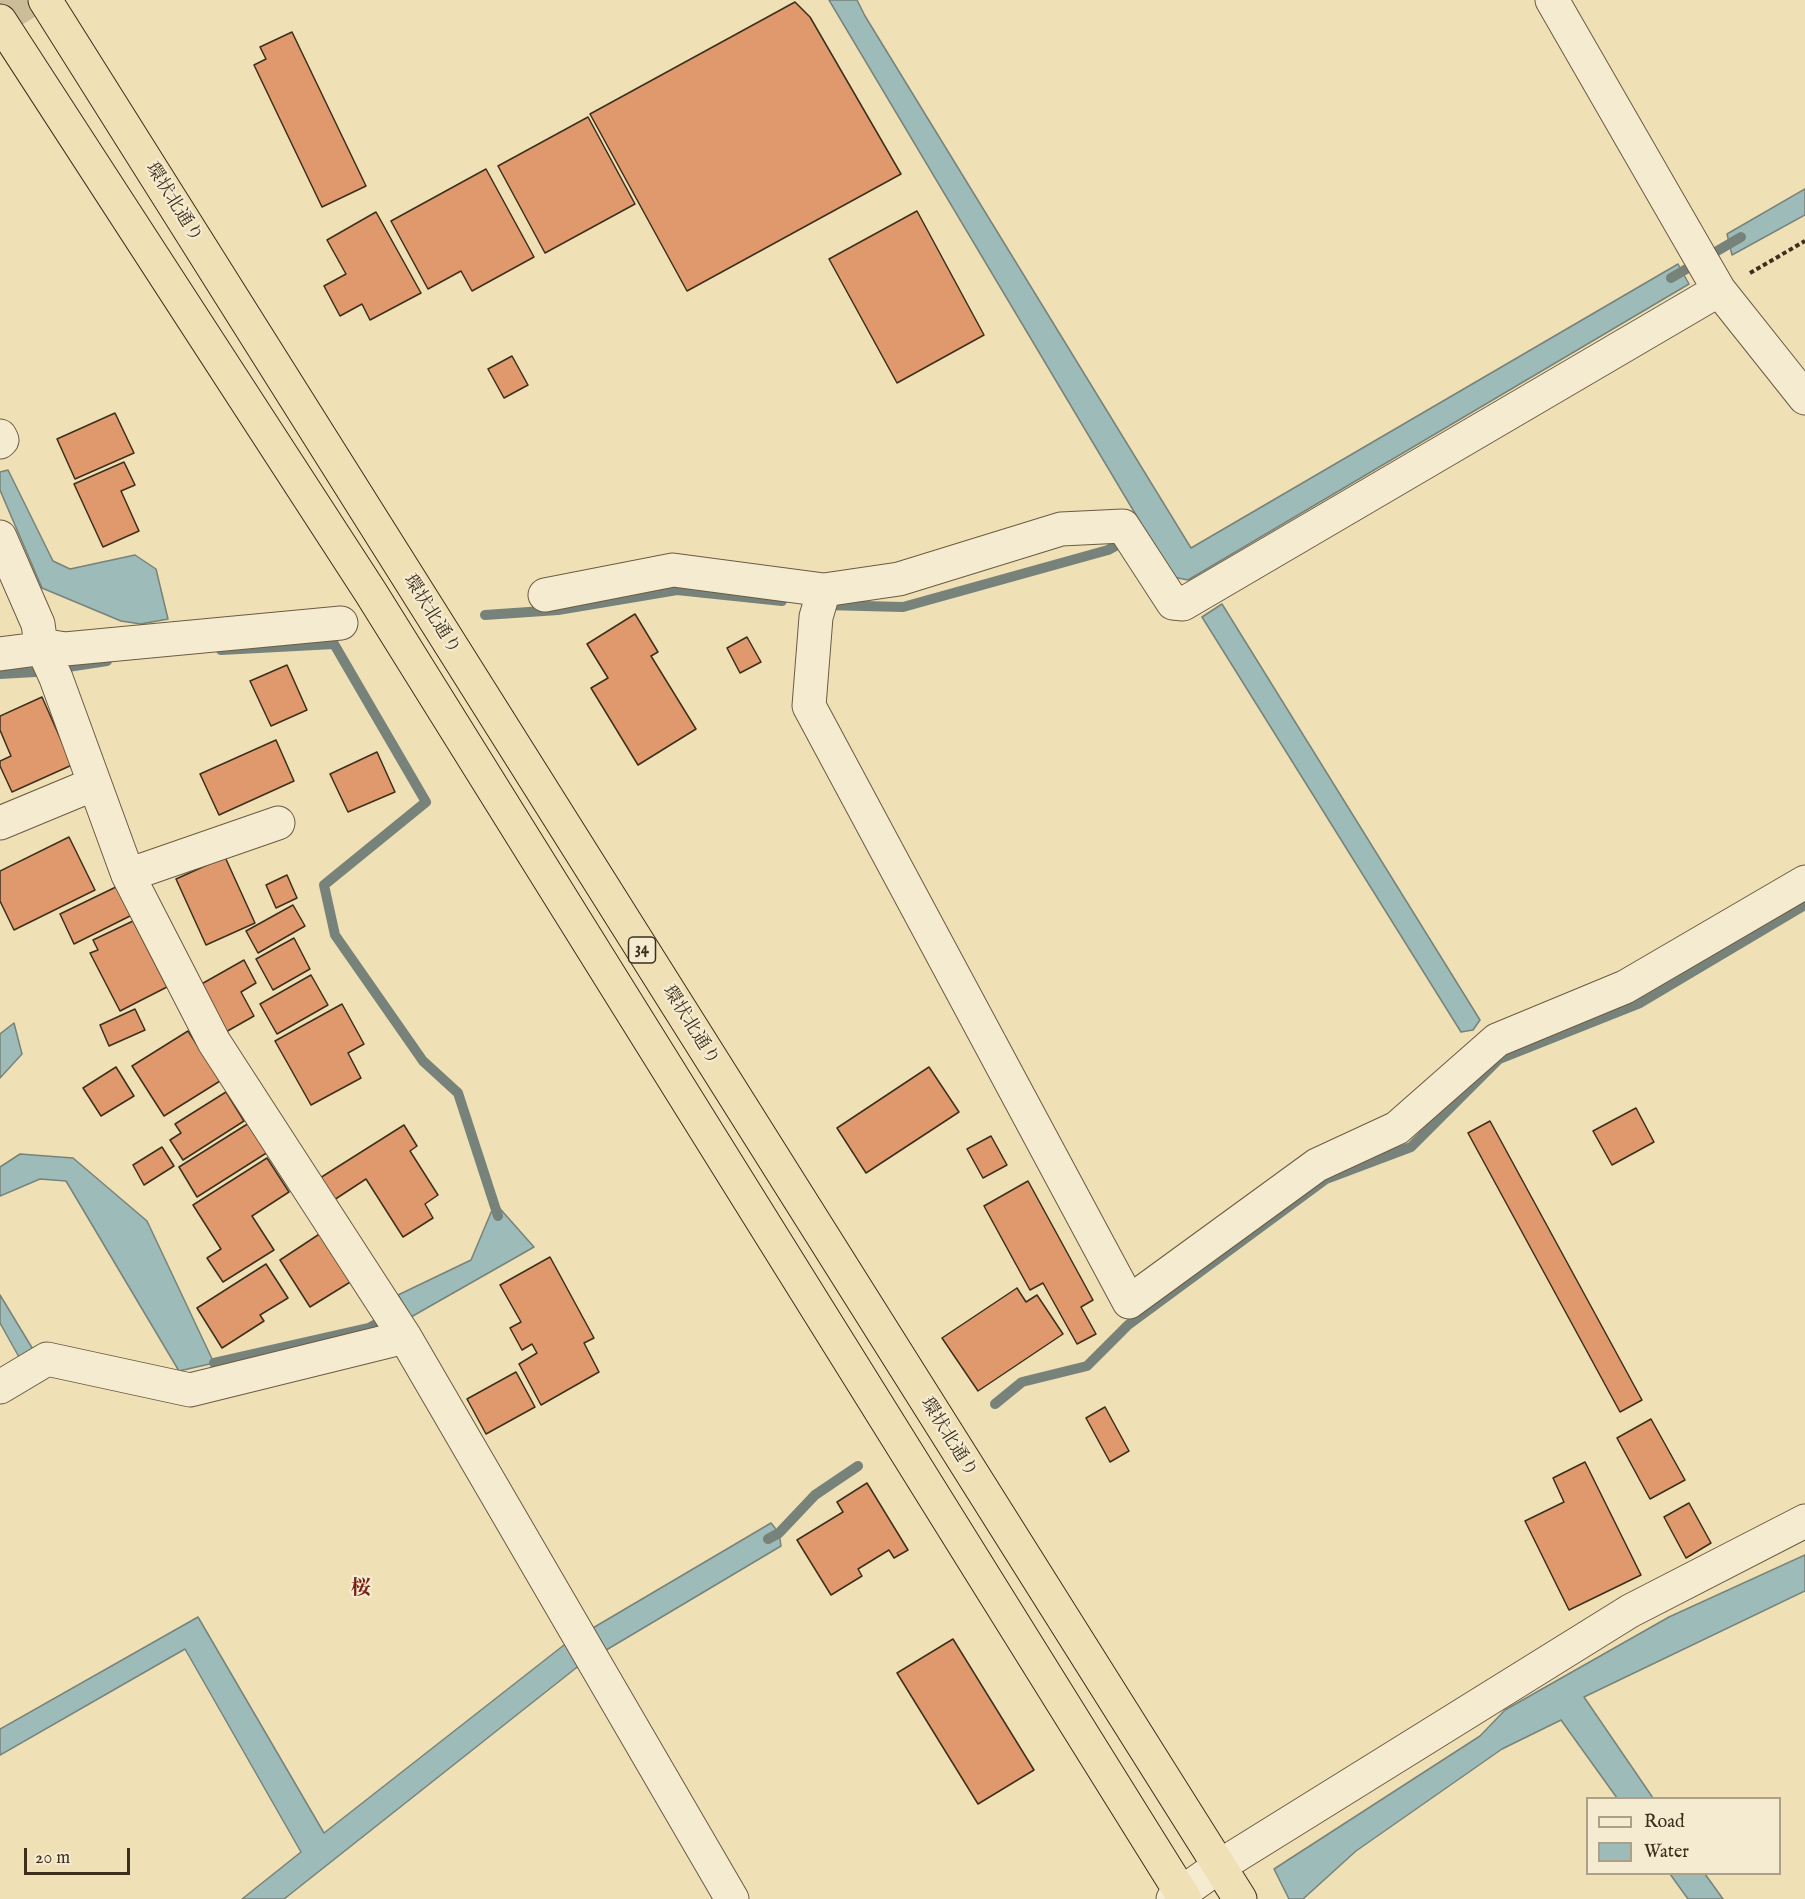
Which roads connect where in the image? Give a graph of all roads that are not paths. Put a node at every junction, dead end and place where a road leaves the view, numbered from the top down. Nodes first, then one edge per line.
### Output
1 (45, 0) edge
2 (1552, 0) edge
3 (0, 21) edge
4 (1717, 271) junction
5 (1805, 398) edge
6 (0, 436) edge
7 (0, 442) edge
8 (0, 537) edge
9 (545, 595) dead end
10 (820, 604) junction
11 (341, 623) dead end
12 (0, 654) edge
13 (48, 661) junction
14 (94, 784) junction
15 (0, 823) edge
16 (278, 823) dead end
17 (128, 875) junction
18 (1805, 882) edge
19 (405, 1337) junction
20 (0, 1387) edge
21 (1805, 1521) edge
22 (1218, 1867) junction
23 (1180, 1897) edge
24 (732, 1899) edge
25 (1240, 1899) edge

1 - 22 highway, 環状北通り / 34
2 - 4 street
3 - 23 highway, 34
4 - 5 street
4 - 10 street
6 - 7 street
8 - 13 street
9 - 10 street
10 - 18 street
11 - 13 street
12 - 13 street
13 - 14 street
14 - 15 street
14 - 17 street
16 - 17 street
17 - 19 street
19 - 20 street
19 - 24 street
21 - 22 street
22 - 23 street
22 - 25 highway, 環状北通り / 34

